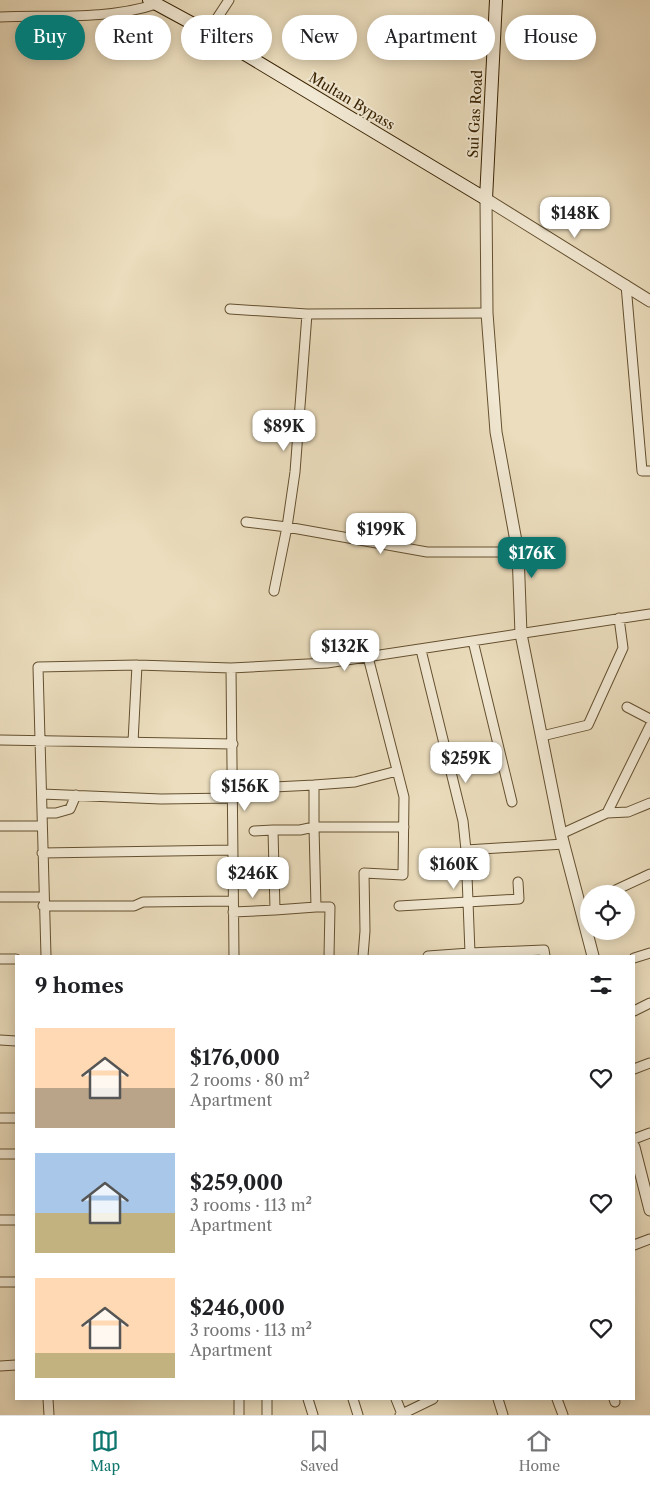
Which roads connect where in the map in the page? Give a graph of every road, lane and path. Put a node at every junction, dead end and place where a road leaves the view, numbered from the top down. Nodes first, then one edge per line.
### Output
1 (229, 0) edge
2 (496, 0) edge
3 (153, 2) edge
4 (219, 15) edge
5 (0, 17) edge
6 (181, 17) edge
7 (255, 60) edge
8 (486, 199) junction
9 (626, 285) junction
10 (650, 301) edge
11 (230, 309) dead end
12 (487, 313) junction
13 (308, 314) junction
14 (650, 471) edge
15 (246, 522) dead end
16 (287, 527) junction
17 (518, 552) junction
18 (274, 591) dead end
19 (650, 614) edge
20 (619, 618) junction
21 (521, 634) junction
22 (473, 641) junction
23 (421, 650) junction
24 (368, 657) junction
25 (136, 665) junction
26 (231, 668) junction
27 (627, 707) dead end
28 (650, 719) edge
29 (650, 726) edge
30 (542, 736) junction
31 (0, 740) edge
32 (40, 741) junction
33 (133, 742) junction
34 (233, 744) junction
35 (398, 770) junction
36 (314, 785) junction
37 (42, 794) junction
38 (233, 794) junction
39 (76, 796) junction
40 (512, 802) dead end
41 (650, 803) edge
42 (42, 813) junction
43 (607, 813) junction
44 (0, 826) edge
45 (42, 826) junction
46 (314, 827) junction
47 (404, 827) junction
48 (273, 830) junction
49 (254, 831) dead end
50 (563, 839) junction
51 (232, 850) junction
52 (466, 850) junction
53 (42, 853) junction
54 (650, 874) edge
55 (518, 882) dead end
56 (626, 885) edge
57 (580, 892) edge
58 (0, 897) edge
59 (468, 900) junction
60 (233, 901) junction
61 (43, 902) junction
62 (399, 906) dead end
63 (316, 907) junction
64 (275, 910) junction
65 (233, 912) junction
66 (591, 940) edge
67 (470, 953) junction
68 (650, 953) edge
69 (46, 955) edge
70 (234, 955) edge
71 (329, 955) edge
72 (363, 955) edge
73 (442, 955) edge
74 (545, 955) edge
75 (594, 955) edge
76 (635, 958) edge
77 (0, 959) edge
78 (15, 959) edge
79 (650, 1003) edge
80 (635, 1010) edge
81 (0, 1040) edge
82 (15, 1040) edge
83 (650, 1064) edge
84 (635, 1069) edge
85 (0, 1118) edge
86 (15, 1118) edge
87 (650, 1133) edge
88 (635, 1139) edge
89 (635, 1153) edge
90 (0, 1154) edge
91 (15, 1154) edge
92 (638, 1172) edge
93 (650, 1210) edge
94 (0, 1220) edge
95 (15, 1220) edge
96 (650, 1240) edge
97 (635, 1245) edge
98 (0, 1282) edge
99 (15, 1282) edge
100 (0, 1366) edge
101 (15, 1366) edge
102 (48, 1400) edge
103 (240, 1400) edge
104 (268, 1400) edge
105 (308, 1400) edge
106 (353, 1400) edge
107 (396, 1400) edge
108 (431, 1400) edge
109 (498, 1400) edge
110 (557, 1400) edge
111 (49, 1415) edge
112 (239, 1415) edge
113 (267, 1415) edge
114 (313, 1415) edge
115 (358, 1415) edge
116 (401, 1415) edge
117 (503, 1415) edge
118 (562, 1415) edge

1 - 4 street
2 - 8 main road, Sui Gas Road
3 - 5 street
3 - 6 main road, Multan Bypass
7 - 8 main road, Multan Bypass
8 - 9 street
8 - 12 street
9 - 10 street
9 - 14 street
11 - 13 street
12 - 13 street
12 - 17 street
13 - 16 street
15 - 16 street
16 - 17 street
16 - 18 street
17 - 21 street
19 - 20 street
20 - 21 street
20 - 30 street
21 - 22 street
21 - 30 street
22 - 23 street
22 - 40 street
23 - 24 street
23 - 52 street
24 - 26 street
24 - 35 street
25 - 26 street
25 - 32 street
25 - 33 street
26 - 34 street
27 - 28 street
29 - 43 street
30 - 50 street
31 - 32 street
32 - 33 street
32 - 37 street
33 - 34 street
34 - 38 street
35 - 36 street
35 - 47 street
36 - 38 street
36 - 46 street
37 - 39 street
37 - 42 street
38 - 39 street
38 - 51 street
39 - 42 street
41 - 43 street
42 - 45 street
43 - 50 street
44 - 45 street
45 - 53 street
46 - 47 street
46 - 48 street
46 - 63 street
47 - 72 street
48 - 49 street
48 - 64 street
50 - 52 street
50 - 57 street
51 - 53 street
51 - 60 street
52 - 59 street
53 - 61 street
54 - 56 street
55 - 59 street
58 - 61 street
59 - 62 street
59 - 67 street
60 - 61 street
60 - 65 street
61 - 69 street
63 - 64 street
63 - 71 street
64 - 65 street
65 - 70 street
66 - 75 street
67 - 73 street
67 - 74 street
68 - 76 street
77 - 78 street
79 - 80 street
81 - 82 street
83 - 84 street
85 - 86 street
87 - 88 street
89 - 92 street
90 - 91 street
92 - 93 street
94 - 95 street
96 - 97 street
98 - 99 street
100 - 101 street
102 - 111 street
103 - 112 street
104 - 113 street
105 - 114 street
106 - 115 street
107 - 116 street
108 - 116 street
109 - 117 street
110 - 118 street

